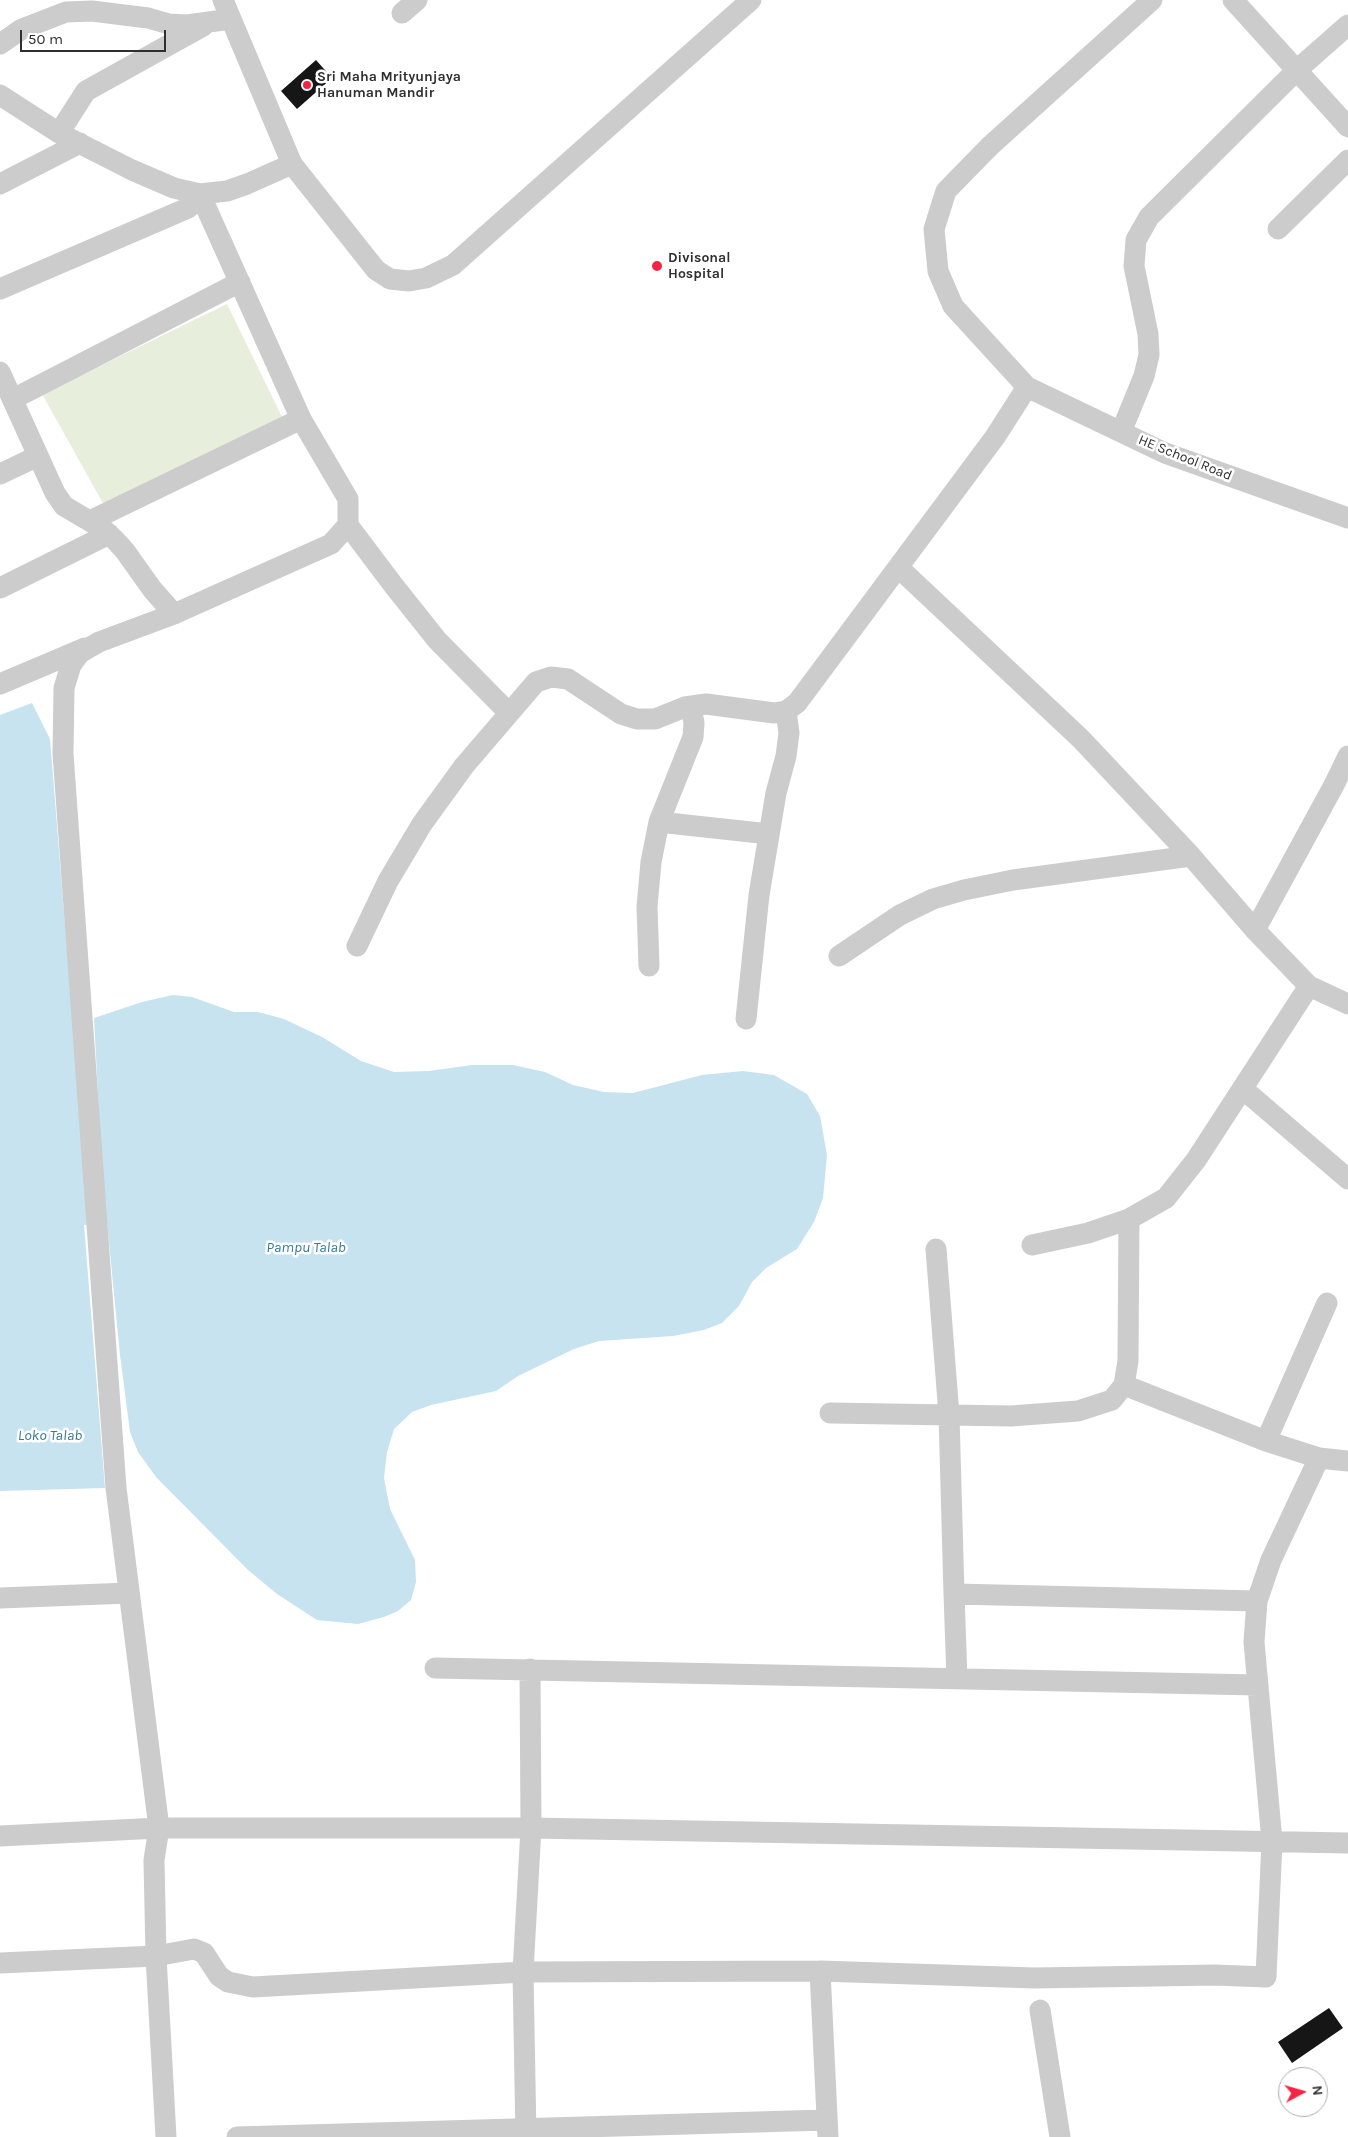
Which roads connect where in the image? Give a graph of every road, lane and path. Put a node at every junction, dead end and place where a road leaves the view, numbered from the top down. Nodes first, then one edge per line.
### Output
1 (751, 0) edge
2 (1152, 0) edge
3 (1233, 0) edge
4 (227, 10) edge
5 (207, 23) junction
6 (1348, 25) edge
7 (0, 44) edge
8 (1298, 69) junction
9 (0, 95) edge
10 (1348, 127) edge
11 (59, 133) junction
12 (80, 143) junction
13 (1348, 160) edge
14 (292, 164) junction
15 (0, 184) edge
16 (201, 195) junction
17 (1278, 229) dead end
18 (240, 282) junction
19 (0, 289) edge
20 (4, 384) edge
21 (1028, 387) junction
22 (301, 419) junction
23 (1122, 432) junction
24 (38, 456) junction
25 (0, 474) edge
26 (1348, 518) edge
27 (90, 521) junction
28 (348, 526) junction
29 (109, 534) junction
30 (899, 568) junction
31 (0, 588) edge
32 (174, 614) junction
33 (99, 642) junction
34 (0, 684) edge
35 (691, 706) junction
36 (786, 710) junction
37 (508, 712) junction
38 (1348, 756) edge
39 (660, 822) junction
40 (769, 834) junction
41 (1191, 856) junction
42 (1255, 930) junction
43 (357, 946) dead end
44 (839, 956) dead end
45 (649, 966) dead end
46 (1309, 986) junction
47 (1348, 1004) edge
48 (746, 1019) dead end
49 (1243, 1089) junction
50 (1348, 1179) edge
51 (1129, 1219) junction
52 (1032, 1245) dead end
53 (936, 1249) dead end
54 (1327, 1303) dead end
55 (1124, 1385) junction
56 (830, 1413) dead end
57 (949, 1415) junction
58 (1266, 1441) junction
59 (1318, 1458) junction
60 (1348, 1460) edge
61 (129, 1593) junction
62 (954, 1594) junction
63 (0, 1598) edge
64 (1257, 1601) junction
65 (435, 1668) dead end
66 (530, 1669) junction
67 (957, 1679) junction
68 (1257, 1684) junction
69 (159, 1828) junction
70 (530, 1828) junction
71 (0, 1836) edge
72 (1347, 1838) edge
73 (1272, 1841) junction
74 (156, 1956) junction
75 (0, 1963) edge
76 (523, 1972) junction
77 (820, 1972) junction
78 (1040, 2010) dead end
79 (827, 2129) edge
80 (526, 2134) edge
81 (166, 2137) edge
82 (237, 2137) edge
83 (1060, 2137) edge

1 - 14 street
2 - 21 street
3 - 8 street
4 - 5 street
4 - 14 street
5 - 7 street
5 - 11 street
6 - 8 street
8 - 10 street
8 - 23 street
9 - 11 street
11 - 12 street
12 - 15 street
12 - 16 street
13 - 17 street
14 - 16 street
16 - 18 street
16 - 19 street
18 - 20 street
18 - 22 street
20 - 24 street
21 - 23 street, HE School Road
21 - 30 street
22 - 27 street
22 - 28 street
23 - 26 street, HE School Road
24 - 25 street
24 - 27 street
27 - 29 street
28 - 32 street
28 - 37 street
29 - 31 street
29 - 32 street
30 - 36 street
30 - 41 street
32 - 33 street
33 - 34 street
33 - 61 street
35 - 36 street
35 - 37 street
35 - 39 street
36 - 40 street
37 - 43 street
38 - 42 street
39 - 40 street
39 - 45 street
40 - 48 street
41 - 42 street
41 - 44 street
42 - 46 street
46 - 47 street
46 - 49 street
49 - 50 street
49 - 51 street
51 - 52 street
51 - 55 street
53 - 57 street
54 - 58 street
55 - 57 street
55 - 58 street
56 - 57 street
57 - 62 street
58 - 59 street
59 - 60 street
59 - 64 street
61 - 63 street
61 - 69 street
62 - 64 street
62 - 67 street
64 - 68 street
65 - 66 street
66 - 67 street
66 - 70 street
67 - 68 street
68 - 73 street
69 - 70 street
69 - 71 street
69 - 74 street
70 - 73 street
70 - 76 street
72 - 73 street
73 - 77 street
74 - 75 street
74 - 76 street
74 - 81 street
76 - 77 street
76 - 80 street
77 - 79 street
78 - 83 street
79 - 80 street
80 - 82 street

